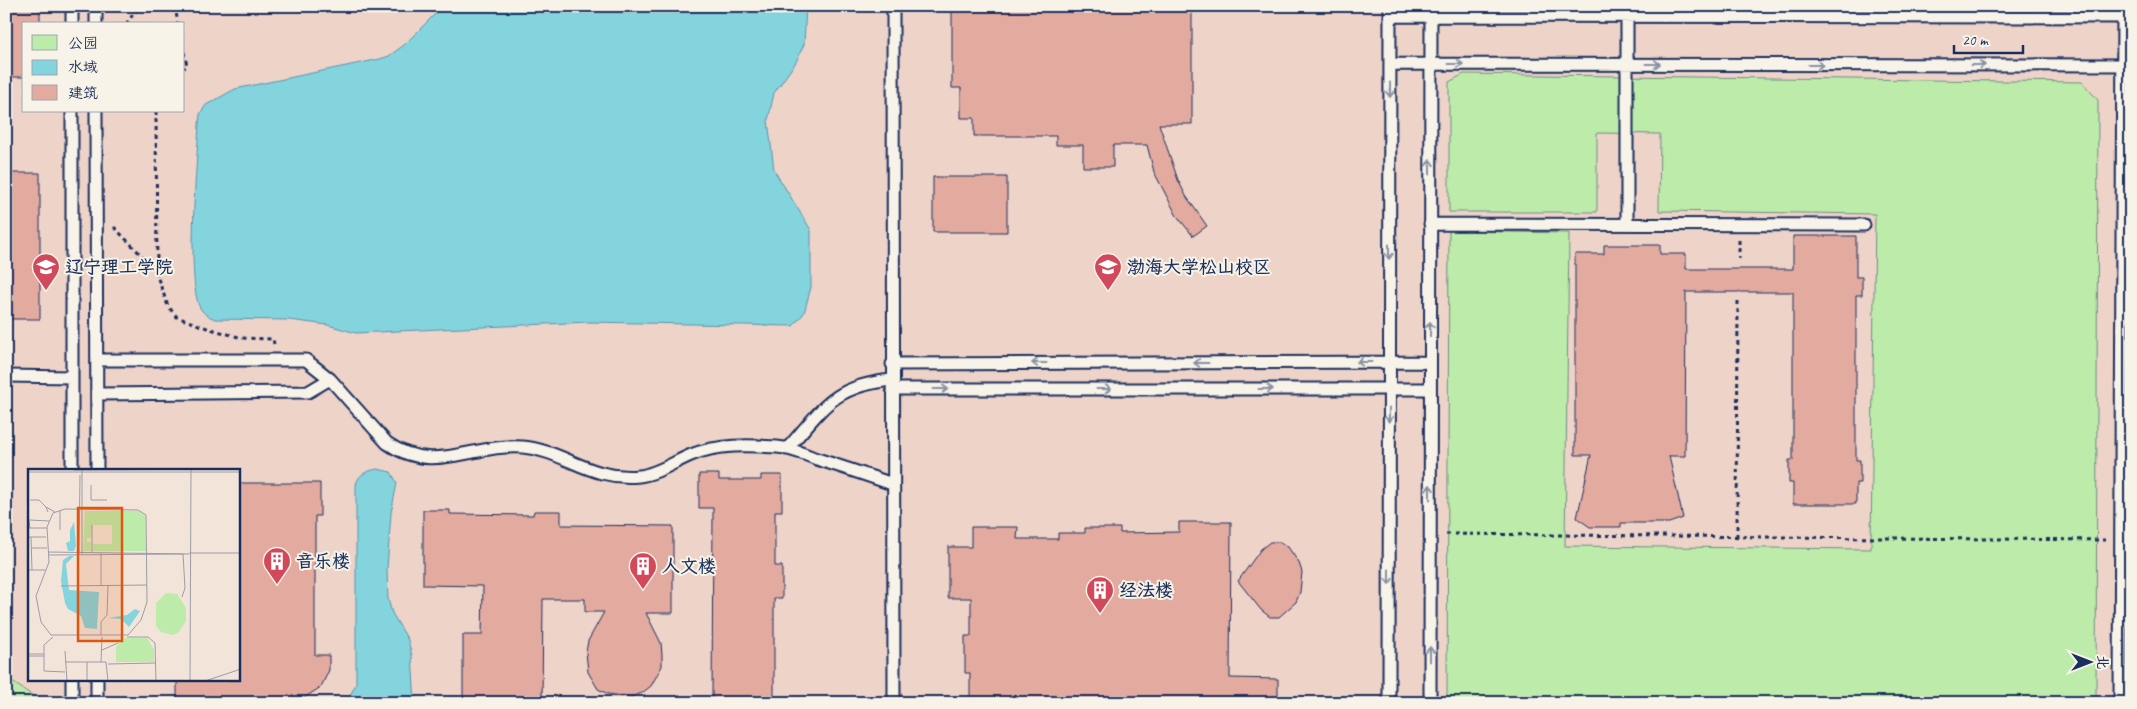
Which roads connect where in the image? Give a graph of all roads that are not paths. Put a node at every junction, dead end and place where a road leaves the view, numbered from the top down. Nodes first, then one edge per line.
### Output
1 (72, 6) edge
2 (96, 6) edge
3 (893, 6) edge
4 (1390, 11) edge
5 (1431, 11) edge
6 (2126, 13) edge
7 (1627, 16) junction
8 (72, 22) edge
9 (96, 22) edge
10 (1390, 64) junction
11 (1430, 64) junction
12 (1627, 64) junction
13 (2127, 65) edge
14 (72, 112) edge
15 (96, 112) edge
16 (1430, 224) junction
17 (1627, 224) junction
18 (1864, 225) dead end
19 (2126, 312) edge
20 (97, 360) junction
21 (1389, 362) junction
22 (1430, 362) junction
23 (892, 364) junction
24 (6, 376) edge
25 (72, 377) junction
26 (330, 379) junction
27 (892, 385) junction
28 (1389, 389) junction
29 (1430, 389) junction
30 (97, 394) junction
31 (787, 449) junction
32 (72, 469) edge
33 (97, 469) edge
34 (892, 484) junction
35 (72, 682) edge
36 (97, 682) edge
37 (72, 703) edge
38 (98, 703) edge
39 (894, 703) edge
40 (1389, 703) edge
41 (1430, 703) edge
42 (2120, 703) edge

1 - 8 lane
2 - 9 lane
3 - 23 lane
4 - 5 lane
4 - 10 lane
5 - 7 lane
5 - 11 lane
6 - 7 lane
6 - 13 lane
7 - 12 lane
10 - 11 lane
10 -> 21 lane
11 -> 12 lane
16 -> 11 lane
12 -> 13 lane
12 - 17 lane
13 - 19 lane
14 - 25 lane
15 - 20 lane
16 - 17 lane
22 -> 16 lane
17 - 18 lane
19 - 42 lane
20 - 26 lane
20 - 30 lane
21 - 22 lane
21 -> 23 lane
21 - 28 lane
22 - 29 lane
23 - 27 lane
24 - 25 lane
25 - 32 lane
26 - 30 lane
26 - 31 lane
27 -> 28 lane
27 - 31 lane
27 - 34 lane
28 - 29 lane
28 -> 40 lane
41 -> 29 lane
30 - 33 lane
31 - 34 lane
34 - 39 lane
35 - 37 lane
36 - 38 lane

